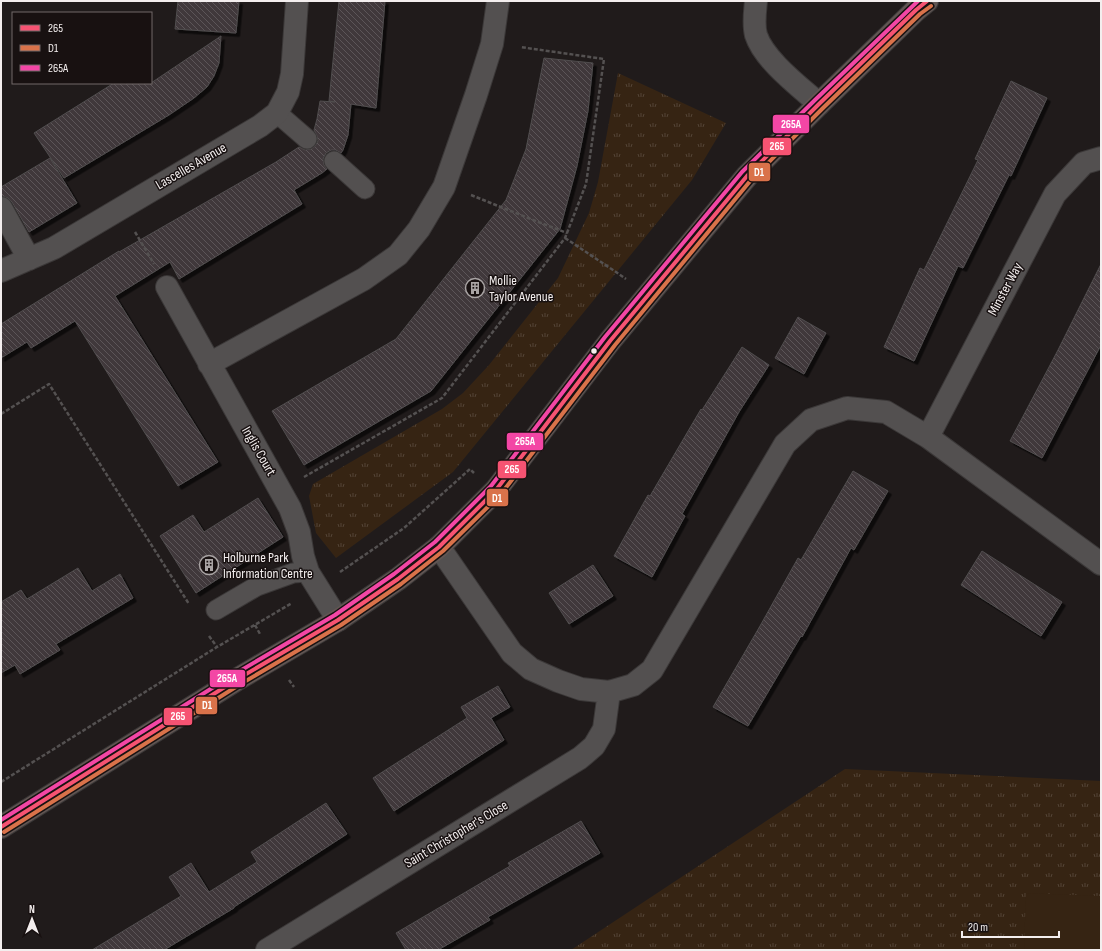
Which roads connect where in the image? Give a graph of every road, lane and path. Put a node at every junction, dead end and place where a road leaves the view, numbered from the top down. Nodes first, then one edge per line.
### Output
1 (297, 1) edge
2 (498, 1) edge
3 (756, 1) edge
4 (927, 1) edge
5 (492, 44) junction
6 (819, 104) junction
7 (277, 113) junction
8 (307, 139) dead end
9 (1101, 158) edge
10 (334, 161) dead end
11 (365, 188) dead end
12 (477, 197) dead end
13 (121, 207) junction
14 (1, 208) edge
15 (567, 232) junction
16 (565, 238) junction
17 (28, 259) junction
18 (613, 270) dead end
19 (1, 271) edge
20 (167, 287) joint
21 (209, 364) junction
22 (1, 414) edge
23 (928, 437) junction
24 (281, 490) junction
25 (496, 490) junction
26 (439, 547) junction
27 (1101, 564) edge
28 (312, 580) junction
29 (191, 607) dead end
30 (216, 610) dead end
31 (338, 620) junction
32 (208, 634) dead end
33 (217, 647) junction
34 (609, 692) junction
35 (1, 782) edge
36 (1, 827) edge
37 (267, 950) edge

1 - 7 street, Lascelles Avenue
2 - 5 street
3 - 6 street
4 - 6 highway
5 - 15 path
5 - 21 street
6 - 25 highway
7 - 8 lane
7 - 13 street, Lascelles Avenue
9 - 23 street, Minster Way
10 - 11 lane
12 - 15 path
13 - 17 street, Lascelles Avenue
13 - 20 path
14 - 17 street
15 - 16 path
16 - 18 path
16 - 24 path
17 - 19 street, Lascelles Avenue
20 - 21 street, Inglis Court
21 - 24 street, Inglis Court
22 - 29 path
23 - 27 street
23 - 34 street
24 - 28 street, Inglis Court
25 - 26 highway
25 - 28 path
26 - 31 highway
26 - 34 street
28 - 30 lane
28 - 31 street, Inglis Court
28 - 33 path
31 - 36 highway
32 - 33 path
33 - 35 path
34 - 37 street, Saint Christopher's Close

